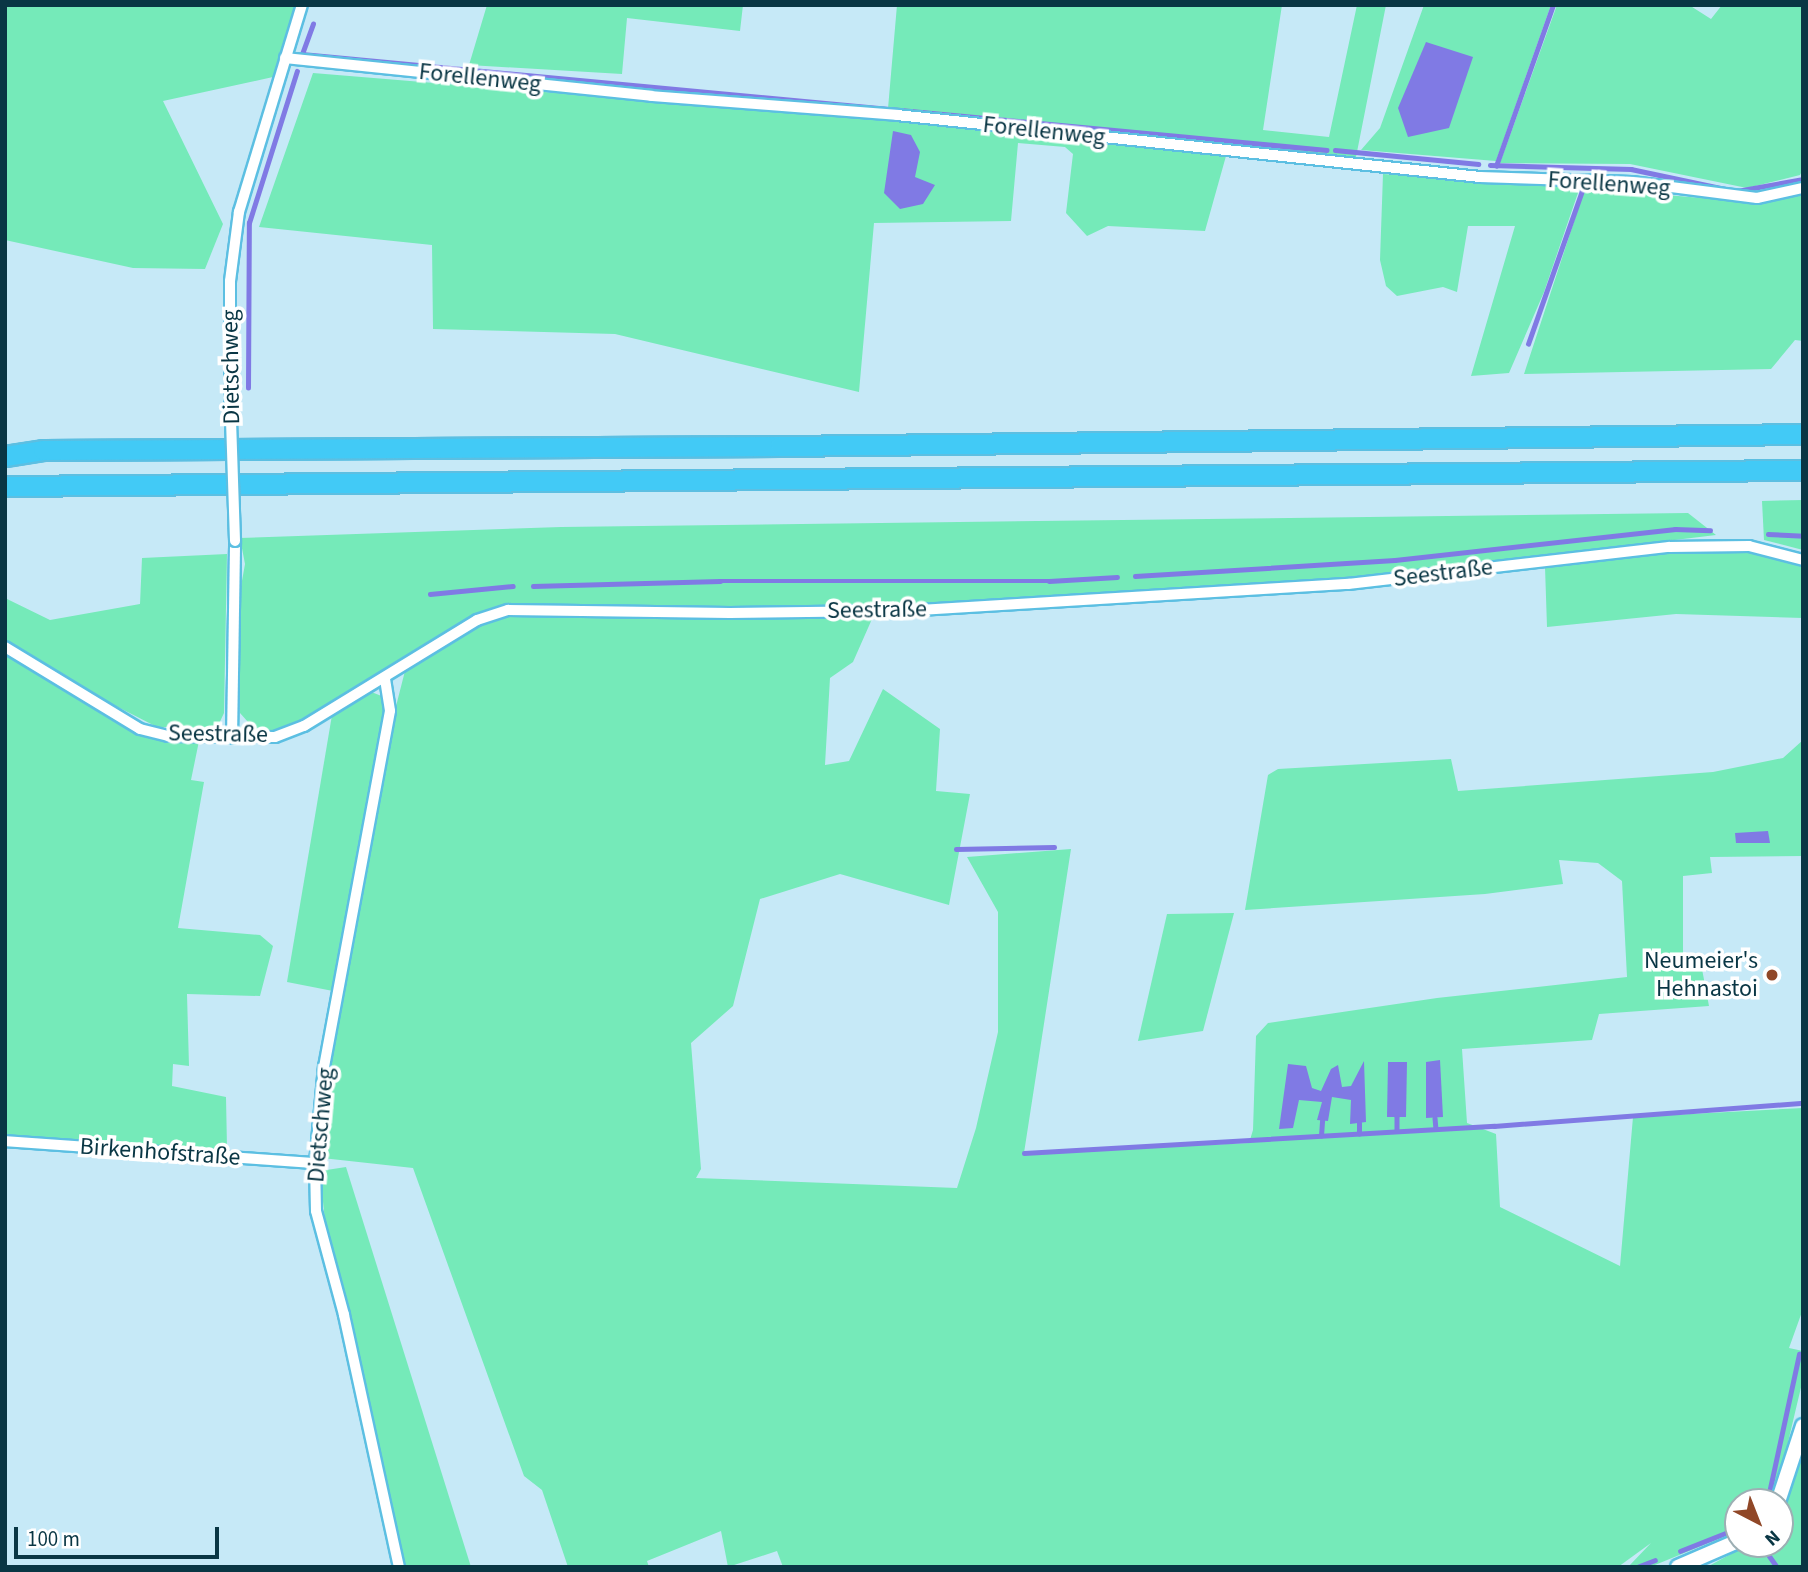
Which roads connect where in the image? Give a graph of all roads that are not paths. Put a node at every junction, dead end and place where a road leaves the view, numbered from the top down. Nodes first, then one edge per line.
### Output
1 (302, 5) edge
2 (285, 58) junction
3 (1803, 188) edge
4 (1803, 434) edge
5 (5, 441) edge
6 (43, 450) junction
7 (5, 456) edge
8 (1803, 470) edge
9 (5, 486) edge
10 (1803, 560) edge
11 (5, 647) edge
12 (385, 680) junction
13 (232, 738) junction
14 (5, 1141) edge
15 (315, 1163) junction
16 (1803, 1426) edge
17 (1782, 1488) edge
18 (1724, 1547) edge
19 (399, 1567) edge
20 (1678, 1567) edge

1 - 2 street, Dietschweg
2 - 3 street, Forellenweg
2 - 13 street, Dietschweg, bridge
4 - 6 highway
5 - 6 highway
6 - 7 highway
8 - 9 highway
10 - 12 street, Seestraße
11 - 13 street, Seestraße
12 - 13 street, Seestraße
12 - 15 street, Dietschweg
14 - 15 street, Birkenhofstraße
15 - 19 street, Dietschweg
16 - 17 street
18 - 20 street

